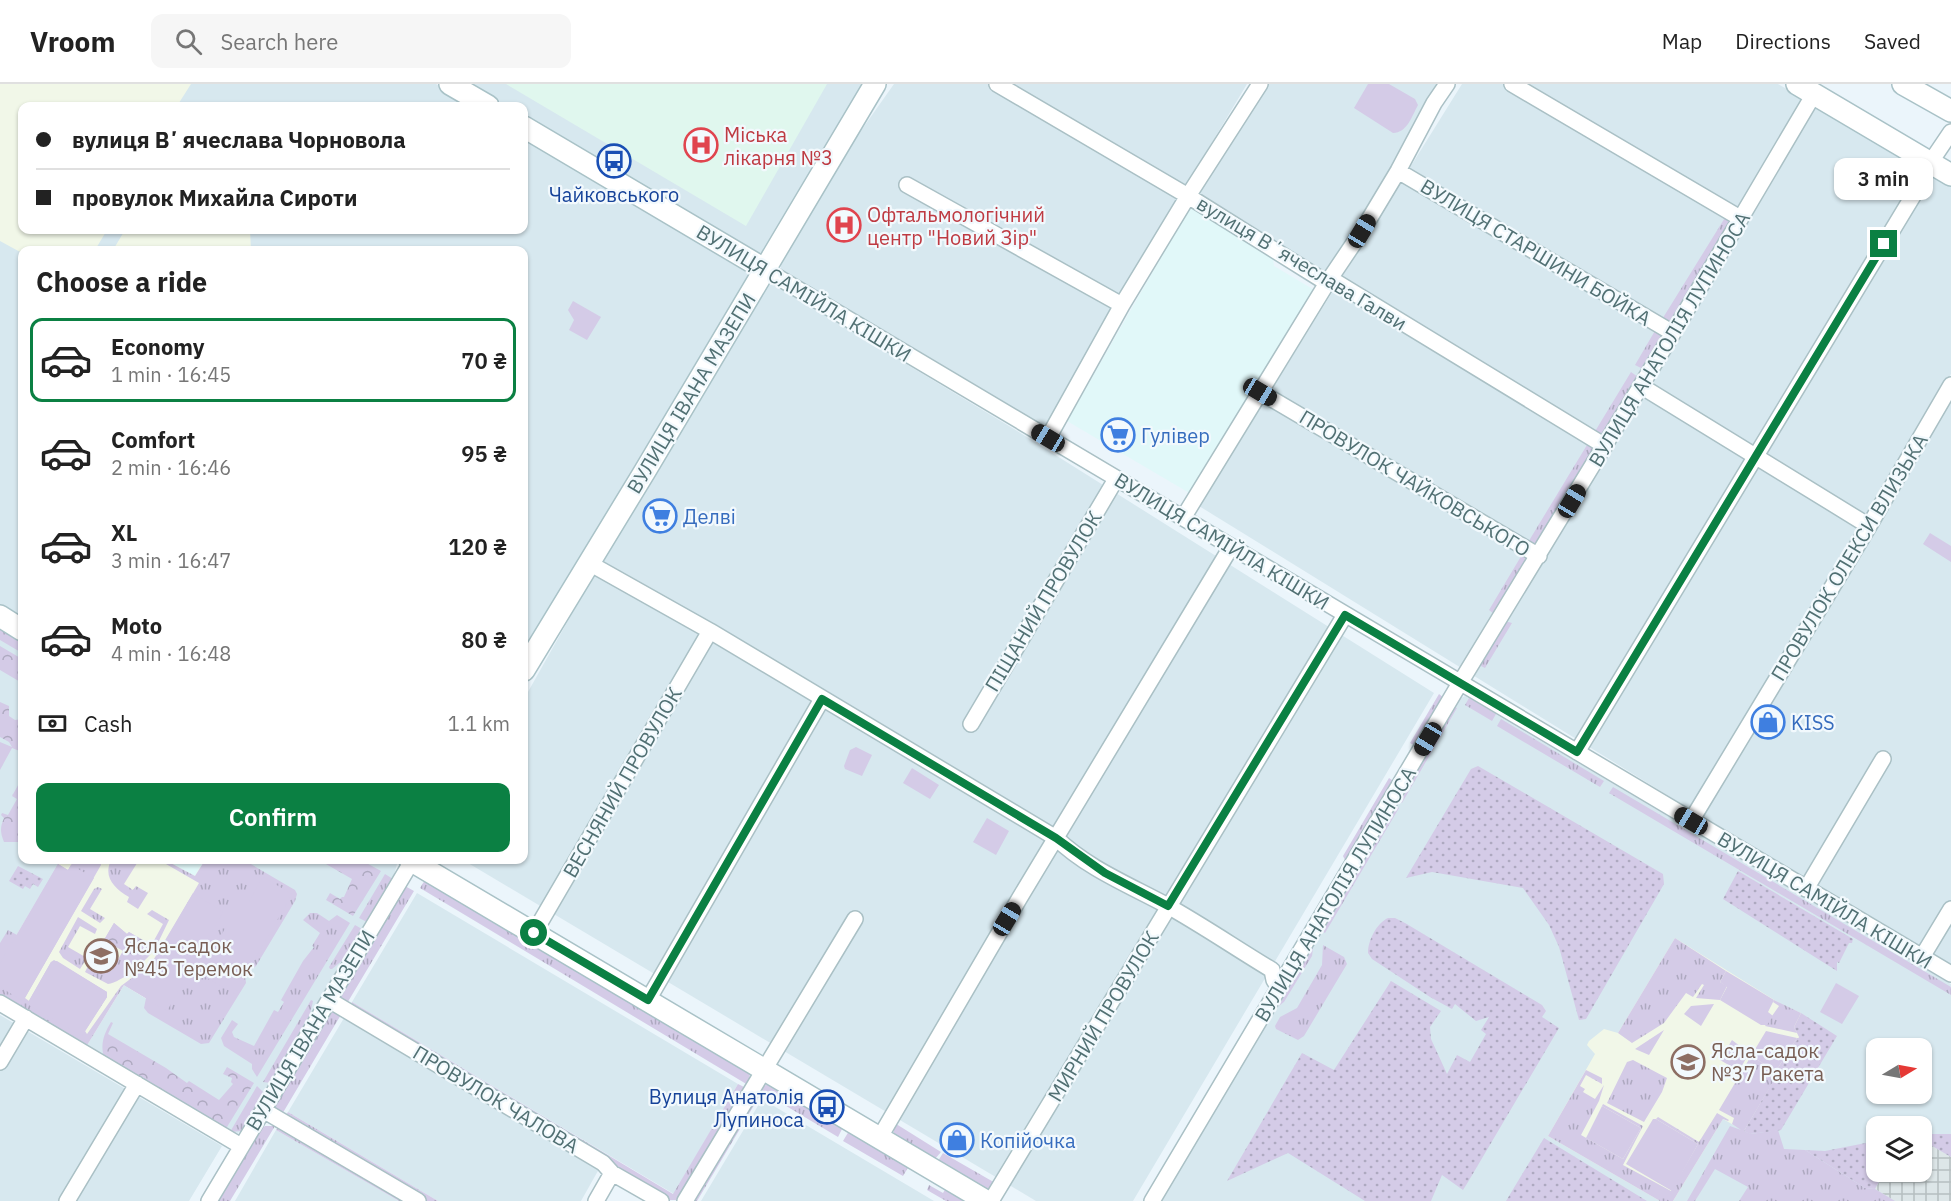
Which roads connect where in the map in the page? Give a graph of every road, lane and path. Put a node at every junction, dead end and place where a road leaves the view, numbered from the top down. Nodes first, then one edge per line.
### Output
1 (450, 84) edge
2 (875, 84) edge
3 (997, 84) edge
4 (1447, 84) edge
5 (1512, 84) edge
6 (1903, 84) edge
7 (1257, 85) edge
8 (1810, 87) edge
9 (481, 102) edge
10 (1951, 111) edge
11 (528, 129) edge
12 (1951, 132) edge
13 (1930, 163) junction
14 (1398, 171) junction
15 (1951, 176) edge
16 (907, 185) dead end
17 (1188, 196) junction
18 (1740, 218) junction
19 (764, 269) junction
20 (1328, 283) junction
21 (1122, 305) junction
22 (1673, 333) junction
23 (1951, 385) edge
24 (1641, 386) junction
25 (1260, 392) junction
26 (1048, 438) junction
27 (1605, 446) junction
28 (1756, 458) junction
29 (1116, 479) junction
30 (1183, 518) junction
31 (1869, 526) junction
32 (1231, 547) junction
33 (1539, 556) junction
34 (589, 563) junction
35 (1345, 615) junction
36 (0, 616) edge
37 (18, 627) edge
38 (710, 631) junction
39 (528, 663) edge
40 (1461, 683) junction
41 (822, 699) junction
42 (971, 724) dead end
43 (1577, 752) junction
44 (1883, 759) dead end
45 (1691, 821) junction
46 (1056, 838) junction
47 (409, 864) edge
48 (418, 864) edge
49 (1806, 889) junction
50 (1168, 906) junction
51 (1951, 909) edge
52 (855, 919) dead end
53 (534, 933) junction
54 (1922, 957) junction
55 (1292, 967) junction
56 (1272, 970) junction
57 (1951, 974) edge
58 (1279, 988) junction
59 (329, 1000) junction
60 (648, 1000) junction
61 (0, 1003) edge
62 (26, 1018) junction
63 (0, 1062) edge
64 (765, 1069) junction
65 (136, 1084) junction
66 (262, 1110) junction
67 (880, 1137) junction
68 (241, 1146) junction
69 (612, 1173) junction
70 (67, 1201) edge
71 (209, 1201) edge
72 (418, 1201) edge
73 (596, 1201) edge
74 (661, 1201) edge
75 (685, 1201) edge
76 (986, 1201) edge
77 (991, 1201) edge
78 (1152, 1201) edge

1 - 9 street
2 - 19 street, ВУЛИЦЯ ІВАНА МАЗЕПИ
3 - 17 street, вулиця Вʼячеслава Галви
4 - 14 street
5 - 18 street
6 - 10 street
7 - 17 street
8 - 13 street
8 - 18 street, ВУЛИЦЯ АНАТОЛІЯ ЛУПИНОСА
11 - 19 street, ВУЛИЦЯ САМІЙЛА КІШКИ
12 - 13 street
13 - 15 street
13 - 28 street
14 - 20 street
14 - 22 street, ВУЛИЦЯ СТАРШИНИ БОЙКА
16 - 21 street
17 - 20 street, вулиця Вʼячеслава Галви
17 - 21 street
18 - 22 street, ВУЛИЦЯ АНАТОЛІЯ ЛУПИНОСА
19 - 26 street, ВУЛИЦЯ САМІЙЛА КІШКИ
19 - 34 street, ВУЛИЦЯ ІВАНА МАЗЕПИ
20 - 25 street
20 - 27 street, вулиця Вʼячеслава Галви
21 - 26 street
22 - 24 street, ВУЛИЦЯ АНАТОЛІЯ ЛУПИНОСА
23 - 31 street, ПРОВУЛОК ОЛЕКСИ ВЛИЗЬКА
24 - 27 street, ВУЛИЦЯ АНАТОЛІЯ ЛУПИНОСА
24 - 28 street
25 - 30 street
25 - 33 street, ПРОВУЛОК ЧАЙКОВСЬКОГО
26 - 29 street, ВУЛИЦЯ САМІЙЛА КІШКИ
27 - 33 street, ВУЛИЦЯ АНАТОЛІЯ ЛУПИНОСА
28 - 31 street
28 - 43 street
29 - 30 street, ВУЛИЦЯ САМІЙЛА КІШКИ
29 - 42 street, ПІЩАНИЙ ПРОВУЛОК
30 - 32 street, ВУЛИЦЯ САМІЙЛА КІШКИ
31 - 45 street, ПРОВУЛОК ОЛЕКСИ ВЛИЗЬКА
32 - 35 street, ВУЛИЦЯ САМІЙЛА КІШКИ
32 - 46 street
33 - 40 street, ВУЛИЦЯ АНАТОЛІЯ ЛУПИНОСА
34 - 38 street
34 - 39 street, ВУЛИЦЯ ІВАНА МАЗЕПИ
35 - 40 street, ВУЛИЦЯ САМІЙЛА КІШКИ
35 - 50 street, МИРНИЙ ПРОВУЛОК
36 - 37 street
38 - 41 street
38 - 53 street, ВЕСНЯНИЙ ПРОВУЛОК
40 - 43 street, ВУЛИЦЯ САМІЙЛА КІШКИ
40 - 55 street, ВУЛИЦЯ АНАТОЛІЯ ЛУПИНОСА
41 - 46 street
41 - 60 street
43 - 45 street, ВУЛИЦЯ САМІЙЛА КІШКИ
44 - 49 street
45 - 49 street, ВУЛИЦЯ САМІЙЛА КІШКИ
46 - 50 street
46 - 67 street
47 - 59 street, ВУЛИЦЯ ІВАНА МАЗЕПИ
48 - 53 street
49 - 54 street, ВУЛИЦЯ САМІЙЛА КІШКИ
50 - 56 street
50 - 77 street, МИРНИЙ ПРОВУЛОК
51 - 54 street
52 - 64 street
53 - 60 street
54 - 57 street, ВУЛИЦЯ САМІЙЛА КІШКИ
55 - 56 street
55 - 58 street, ВУЛИЦЯ АНАТОЛІЯ ЛУПИНОСА
56 - 58 street
58 - 78 street, ВУЛИЦЯ АНАТОЛІЯ ЛУПИНОСА
59 - 66 street, ВУЛИЦЯ ІВАНА МАЗЕПИ
59 - 69 street, ПРОВУЛОК ЧАЛОВА
60 - 64 street
61 - 62 street
62 - 63 street
62 - 65 street
64 - 67 street
64 - 75 street
65 - 68 street
65 - 70 street
66 - 68 street, ВУЛИЦЯ ІВАНА МАЗЕПИ
66 - 72 street
67 - 76 street
68 - 71 street, ВУЛИЦЯ ІВАНА МАЗЕПИ
69 - 73 street
69 - 74 street, ПРОВУЛОК ЧАЛОВА

